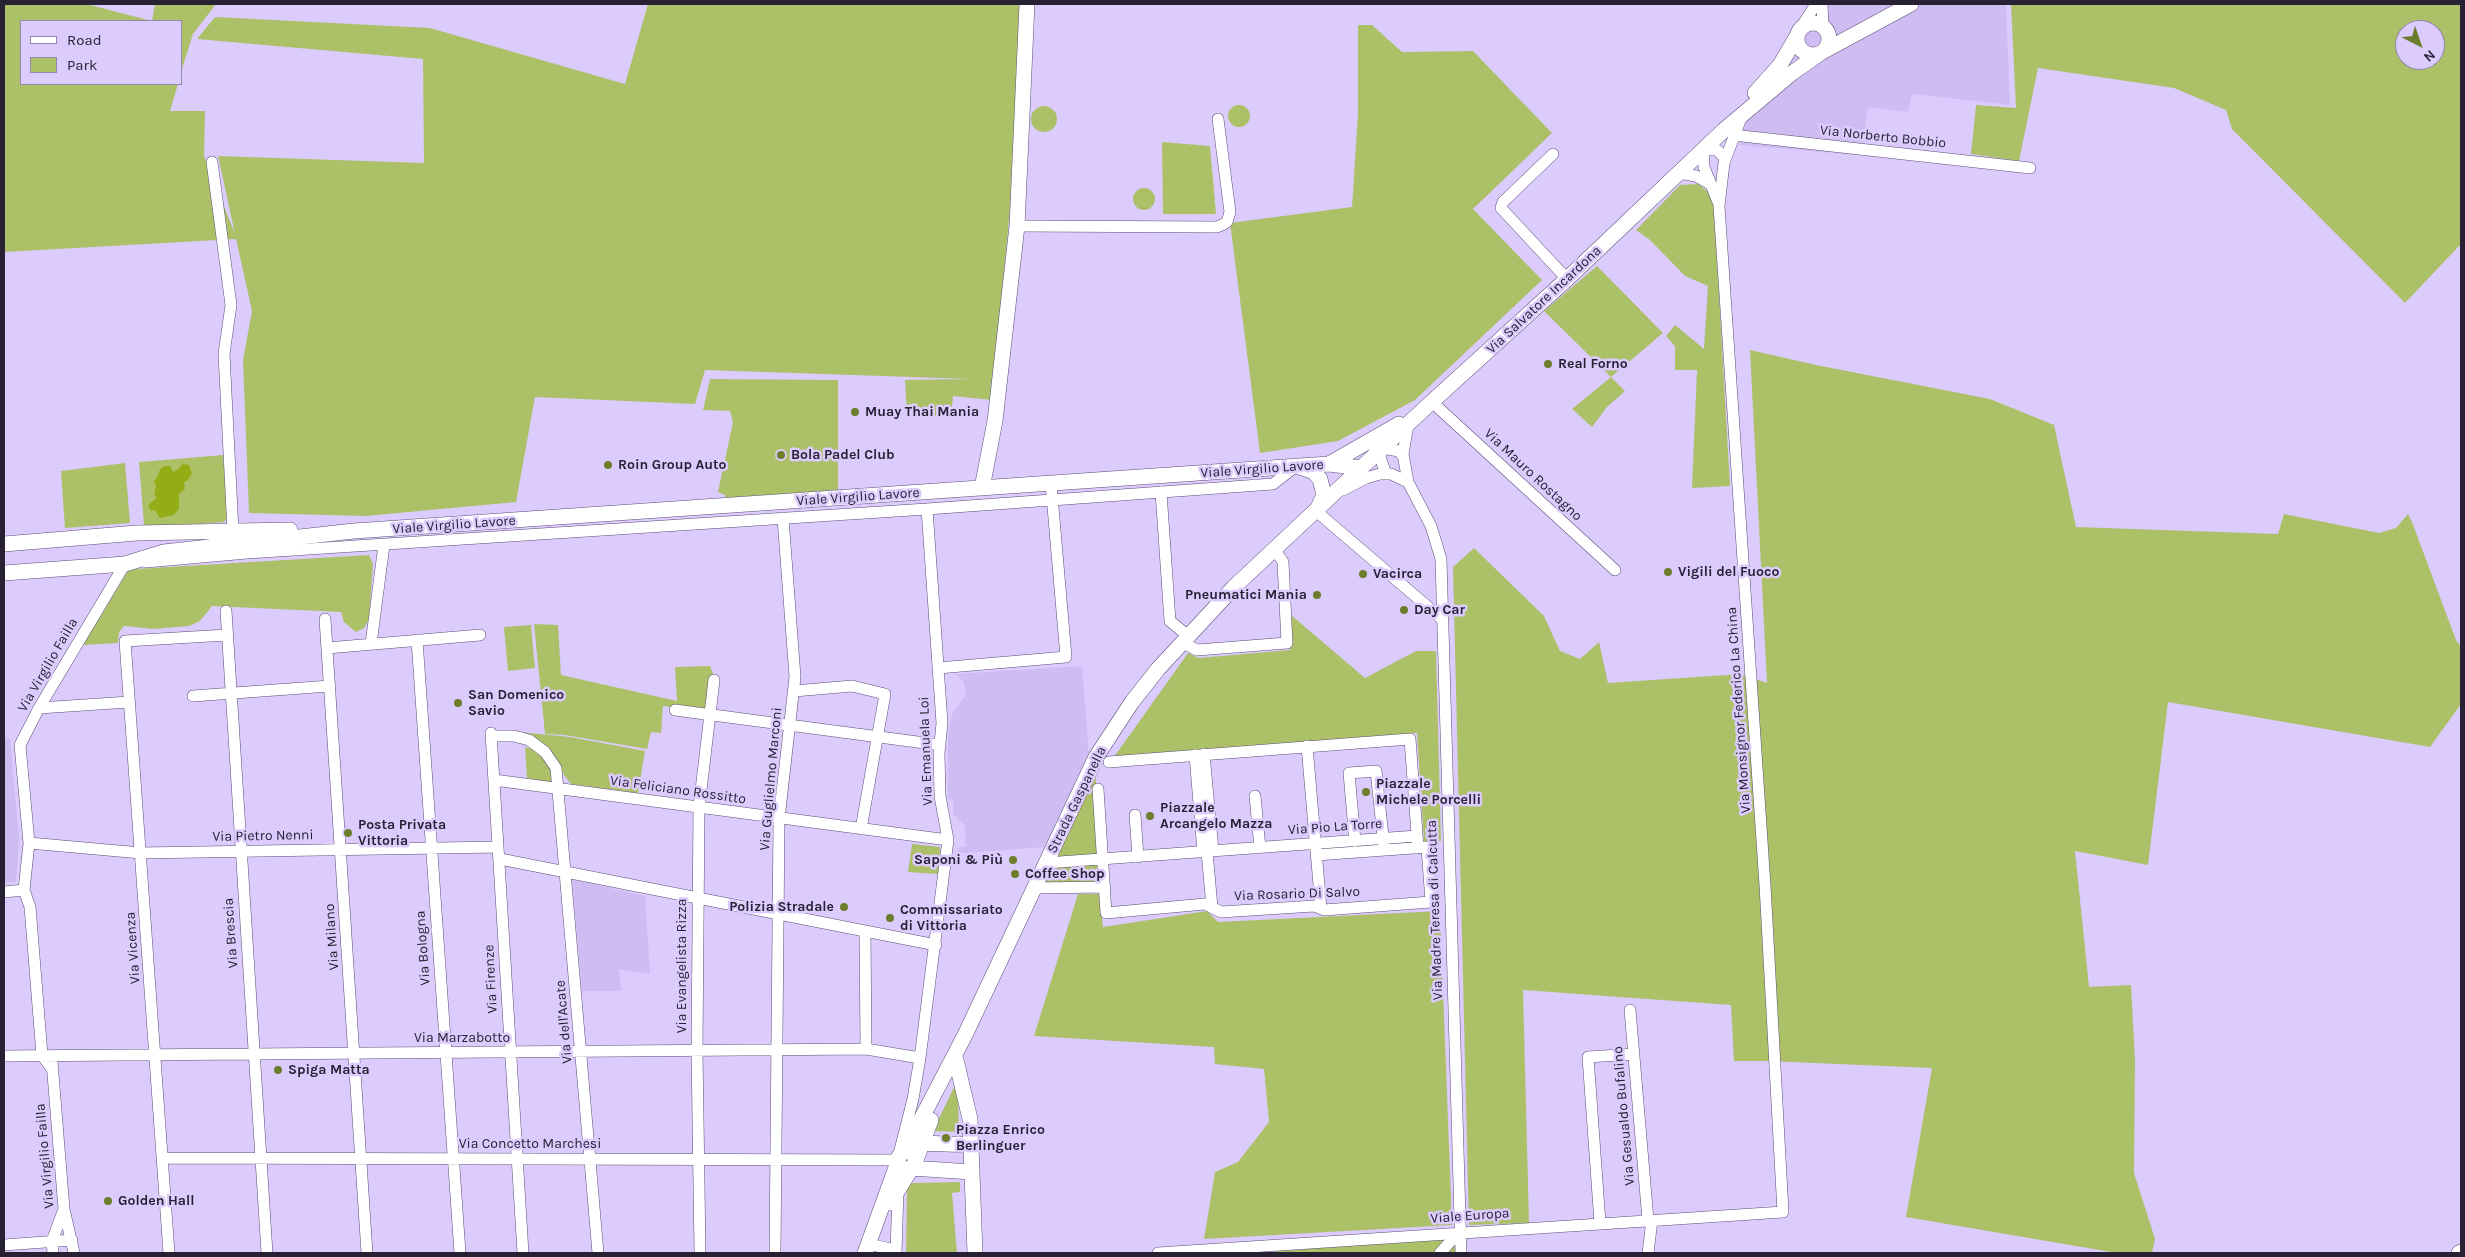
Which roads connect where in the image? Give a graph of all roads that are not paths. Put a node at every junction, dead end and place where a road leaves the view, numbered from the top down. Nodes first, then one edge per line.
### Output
1 (1027, 4) edge
2 (1816, 4) edge
3 (1822, 4) edge
4 (1911, 4) edge
5 (1880, 19) junction
6 (1825, 28) junction
7 (1799, 31) junction
8 (1821, 52) junction
9 (1218, 118) dead end
10 (1729, 133) junction
11 (1703, 150) junction
12 (1553, 154) dead end
13 (1725, 158) junction
14 (212, 162) dead end
15 (2030, 168) dead end
16 (1678, 174) junction
17 (1710, 184) junction
18 (1719, 206) junction
19 (1017, 226) junction
20 (1568, 279) junction
21 (1428, 406) junction
22 (1408, 424) junction
23 (1382, 448) junction
24 (1404, 458) junction
25 (1329, 464) junction
26 (1296, 466) junction
27 (1362, 468) junction
28 (1388, 472) junction
29 (1408, 482) junction
30 (1052, 484) junction
31 (982, 488) junction
32 (1162, 492) junction
33 (1332, 496) junction
34 (1053, 500) junction
35 (927, 509) junction
36 (1316, 511) junction
37 (765, 512) junction
38 (783, 518) junction
39 (233, 531) junction
40 (354, 532) junction
41 (4, 544) edge
42 (384, 545) junction
43 (1275, 550) junction
44 (125, 564) junction
45 (1615, 570) dead end
46 (4, 573) edge
47 (226, 611) dead end
48 (325, 619) dead end
49 (1442, 619) junction
50 (227, 635) junction
51 (480, 635) dead end
52 (1184, 638) junction
53 (417, 640) junction
54 (371, 644) junction
55 (327, 648) junction
56 (938, 668) junction
57 (714, 680) dead end
58 (330, 686) junction
59 (794, 691) junction
60 (231, 694) junction
61 (193, 696) dead end
62 (129, 702) junction
63 (39, 708) junction
64 (675, 710) dead end
65 (709, 714) junction
66 (789, 725) junction
67 (491, 734) joint
68 (876, 737) junction
69 (940, 745) junction
70 (1303, 747) junction
71 (1200, 755) junction
72 (1109, 762) dead end
73 (494, 780) junction
74 (1098, 788) dead end
75 (559, 789) junction
76 (1255, 796) dead end
77 (699, 807) junction
78 (1135, 815) dead end
79 (779, 819) junction
80 (861, 829) junction
81 (948, 840) junction
82 (1356, 841) junction
83 (1417, 842) junction
84 (29, 843) junction
85 (1383, 845) junction
86 (498, 847) junction
87 (431, 848) junction
88 (1260, 848) junction
89 (1313, 848) junction
90 (341, 849) junction
91 (241, 852) junction
92 (1207, 852) junction
93 (141, 853) junction
94 (1138, 857) junction
95 (500, 859) junction
96 (1103, 859) junction
97 (1046, 863) junction
98 (566, 872) junction
99 (1105, 887) junction
100 (1034, 888) junction
101 (24, 890) junction
102 (4, 892) edge
103 (697, 900) junction
104 (1212, 906) junction
105 (1321, 908) junction
106 (778, 914) junction
107 (866, 932) junction
108 (936, 945) junction
109 (1630, 1010) dead end
110 (965, 1035) junction
111 (866, 1049) junction
112 (697, 1050) junction
113 (777, 1050) junction
114 (581, 1051) junction
115 (254, 1052) junction
116 (155, 1053) junction
117 (355, 1053) junction
118 (446, 1053) junction
119 (510, 1053) junction
120 (1634, 1054) junction
121 (47, 1055) junction
122 (4, 1056) edge
123 (920, 1058) junction
124 (956, 1060) junction
125 (916, 1081) junction
126 (936, 1090) junction
127 (921, 1143) junction
128 (971, 1144) junction
129 (162, 1158) junction
130 (362, 1158) junction
131 (261, 1159) junction
132 (454, 1159) junction
133 (516, 1159) junction
134 (590, 1159) junction
135 (905, 1159) junction
136 (699, 1160) junction
137 (775, 1160) junction
138 (972, 1172) junction
139 (898, 1188) junction
140 (64, 1208) junction
141 (1783, 1212) joint
142 (1650, 1220) junction
143 (1600, 1223) junction
144 (1459, 1232) junction
145 (72, 1240) junction
146 (4, 1244) edge
147 (52, 1247) edge
148 (866, 1248) edge
149 (896, 1252) edge
150 (74, 1253) edge
151 (169, 1253) edge
152 (267, 1253) edge
153 (367, 1253) edge
154 (460, 1253) edge
155 (523, 1253) edge
156 (598, 1253) edge
157 (700, 1253) edge
158 (775, 1253) edge
159 (975, 1253) edge
160 (1158, 1253) edge
161 (1440, 1253) edge
162 (1461, 1253) edge
163 (1648, 1253) edge

1 - 19 street
2 - 7 street
3 - 6 street
4 - 5 street
5 - 6 street
5 - 8 street
6 - 7 street
6 - 8 street
7 - 8 street
7 - 10 street
8 - 10 street
9 - 19 street
10 - 11 street, Via Salvatore Incardona
10 - 13 street
10 - 15 street, Via Norberto Bobbio
11 - 13 street
11 - 16 street, Via Salvatore Incardona
11 - 17 street
12 - 20 street
13 - 18 street
14 - 39 street
16 - 17 street
16 - 20 street, Via Salvatore Incardona
17 - 18 street
18 - 141 street, Via Monsignor Federico La China
19 - 31 street
20 - 21 street, Via Salvatore Incardona
21 - 22 street, Via Salvatore Incardona
21 - 25 street
21 - 45 street, Via Mauro Rostagno
22 - 23 street, Via Salvatore Incardona
22 - 24 street, Via Madre Teresa di Calcutta
23 - 24 street
23 - 27 street, Via Salvatore Incardona
23 - 28 street
24 - 29 street, Via Madre Teresa di Calcutta
25 - 26 street, Viale Virgilio Lavore
25 - 27 street, Viale Virgilio Lavore
26 - 30 street, Viale Virgilio Lavore
26 - 32 street
26 - 36 street
27 - 28 street
27 - 33 street, Strada Gaspanella
28 - 29 street
28 - 33 street
29 - 49 street, Via Madre Teresa di Calcutta
30 - 31 street, Viale Virgilio Lavore
30 - 34 street
31 - 37 street, Viale Virgilio Lavore
32 - 34 street
32 - 52 street
33 - 36 street, Strada Gaspanella
34 - 35 street
34 - 56 street
35 - 38 street
35 - 56 street, Via Emanuela Loi
36 - 43 street, Strada Gaspanella
36 - 49 street
37 - 38 street
37 - 40 street, Viale Virgilio Lavore
37 - 42 street
38 - 59 street, Via Guglielmo Marconi
39 - 40 street, Viale Virgilio Lavore
39 - 41 street, Viale Virgilio Lavore
40 - 44 street, Viale Virgilio Lavore
42 - 44 street
42 - 54 street
43 - 52 street, Strada Gaspanella
43 - 52 street
44 - 46 street, Viale Virgilio Lavore
44 - 63 street, Via Virgilio Failla
47 - 50 street, Via Brescia
48 - 55 street, Via Milano
49 - 144 street, Via Madre Teresa di Calcutta
50 - 60 street, Via Brescia
50 - 62 street, Via Vicenza
51 - 53 street
52 - 97 street, Strada Gaspanella
53 - 54 street
53 - 87 street, Via Bologna
54 - 55 street
55 - 58 street, Via Milano
56 - 69 street, Via Emanuela Loi
57 - 65 street, Via Evangelista Rizza
58 - 60 street
58 - 90 street, Via Milano
59 - 66 street, Via Guglielmo Marconi
59 - 68 street
60 - 61 street
60 - 91 street, Via Brescia
62 - 63 street
62 - 93 street, Via Vicenza
63 - 84 street, Via Virgilio Failla
64 - 65 street
65 - 66 street
65 - 77 street, Via Evangelista Rizza
66 - 68 street
66 - 79 street, Via Guglielmo Marconi
67 - 73 street, Via Firenze
67 - 75 street, Via dell'Acate
68 - 69 street
68 - 80 street
69 - 81 street, Via Emanuela Loi
70 - 71 street
70 - 83 street
70 - 89 street
71 - 72 street
71 - 92 street
73 - 75 street, Via Feliciano Rossitto
73 - 86 street, Via Firenze
74 - 96 street
75 - 77 street, Via Feliciano Rossitto
75 - 98 street, Via dell'Acate
76 - 88 street
77 - 79 street, Via Feliciano Rossitto
77 - 103 street, Via Evangelista Rizza
78 - 94 street
79 - 80 street, Via Feliciano Rossitto
79 - 106 street, Via Guglielmo Marconi
80 - 81 street, Via Feliciano Rossitto
81 - 108 street, Via Emanuela Loi
82 - 85 street, Via Pio La Torre
82 - 85 street
82 - 89 street, Via Pio La Torre
83 - 85 street
83 - 105 street, Via Rosario Di Salvo
84 - 93 street, Via Pietro Nenni
84 - 101 street, Via Virgilio Failla
85 - 89 street
86 - 87 street, Via Pietro Nenni
86 - 95 street, Via Firenze
87 - 90 street, Via Pietro Nenni
87 - 118 street, Via Bologna
88 - 89 street, Via Pio La Torre
88 - 92 street, Via Pio La Torre
89 - 105 street
90 - 91 street, Via Pietro Nenni
90 - 117 street, Via Milano
91 - 93 street, Via Pietro Nenni
91 - 115 street, Via Brescia
92 - 94 street, Via Pio La Torre
92 - 104 street
93 - 116 street, Via Vicenza
94 - 96 street, Via Pio La Torre
95 - 98 street
95 - 119 street, Via Firenze
96 - 97 street, Via Pio La Torre
96 - 99 street
97 - 100 street, Strada Gaspanella
98 - 103 street
98 - 114 street, Via dell'Acate
99 - 100 street
99 - 104 street, Via Rosario Di Salvo
100 - 110 street, Strada Gaspanella
101 - 102 street
101 - 121 street, Via Virgilio Failla
103 - 106 street
103 - 112 street, Via Evangelista Rizza
104 - 105 street, Via Rosario Di Salvo
106 - 107 street
106 - 113 street, Via Guglielmo Marconi
107 - 108 street
107 - 111 street
108 - 123 street, Via Emanuela Loi
109 - 120 street, Via Gesualdo Bufalino
110 - 124 street, Strada Gaspanella
110 - 126 street, Strada Gaspanella
111 - 113 street, Via Marzabotto
111 - 123 street, Via Marzabotto
112 - 113 street, Via Marzabotto
112 - 114 street, Via Marzabotto
112 - 136 street, Via Evangelista Rizza
113 - 137 street, Via Guglielmo Marconi
114 - 119 street, Via Marzabotto
114 - 134 street, Via dell'Acate
115 - 116 street, Via Marzabotto
115 - 117 street, Via Marzabotto
115 - 131 street, Via Brescia
116 - 121 street, Via Marzabotto
116 - 129 street, Via Vicenza
117 - 118 street, Via Marzabotto
117 - 130 street, Via Milano
118 - 119 street, Via Marzabotto
118 - 132 street, Via Bologna
119 - 133 street, Via Firenze
120 - 142 street, Via Gesualdo Bufalino
120 - 143 street
121 - 122 street, Via Marzabotto
121 - 140 street, Via Virgilio Failla
123 - 125 street, Via Emanuela Loi
124 - 127 street, Strada Gaspanella
124 - 128 street
125 - 126 street
125 - 135 street, Via Emanuela Loi
126 - 135 street, Strada Gaspanella
127 - 128 street
127 - 135 street, Strada Gaspanella
128 - 138 street
129 - 131 street, Via Concetto Marchesi
129 - 151 street, Via Vicenza
130 - 131 street, Via Concetto Marchesi
130 - 132 street, Via Concetto Marchesi
130 - 153 street, Via Milano
131 - 152 street, Via Brescia
132 - 133 street, Via Concetto Marchesi
132 - 154 street, Via Bologna
133 - 134 street, Via Concetto Marchesi
133 - 155 street, Via Firenze
134 - 136 street, Via Concetto Marchesi
134 - 156 street, Via dell'Acate
135 - 137 street, Via Concetto Marchesi
135 - 138 street
135 - 139 street
135 - 148 street
136 - 137 street, Via Concetto Marchesi
136 - 157 street, Via Evangelista Rizza
137 - 158 street, Via Guglielmo Marconi
138 - 159 street
139 - 148 street
139 - 149 street
140 - 145 street, Via Virgilio Failla
140 - 147 street
141 - 142 street, Viale Europa
142 - 143 street, Viale Europa
142 - 163 street, Via Gesualdo Bufalino
143 - 144 street, Viale Europa
144 - 160 street, Viale Europa
144 - 161 street
144 - 162 street, Via Madre Teresa di Calcutta
145 - 147 street
145 - 150 street, Via Virgilio Failla
146 - 147 street
148 - 149 street

